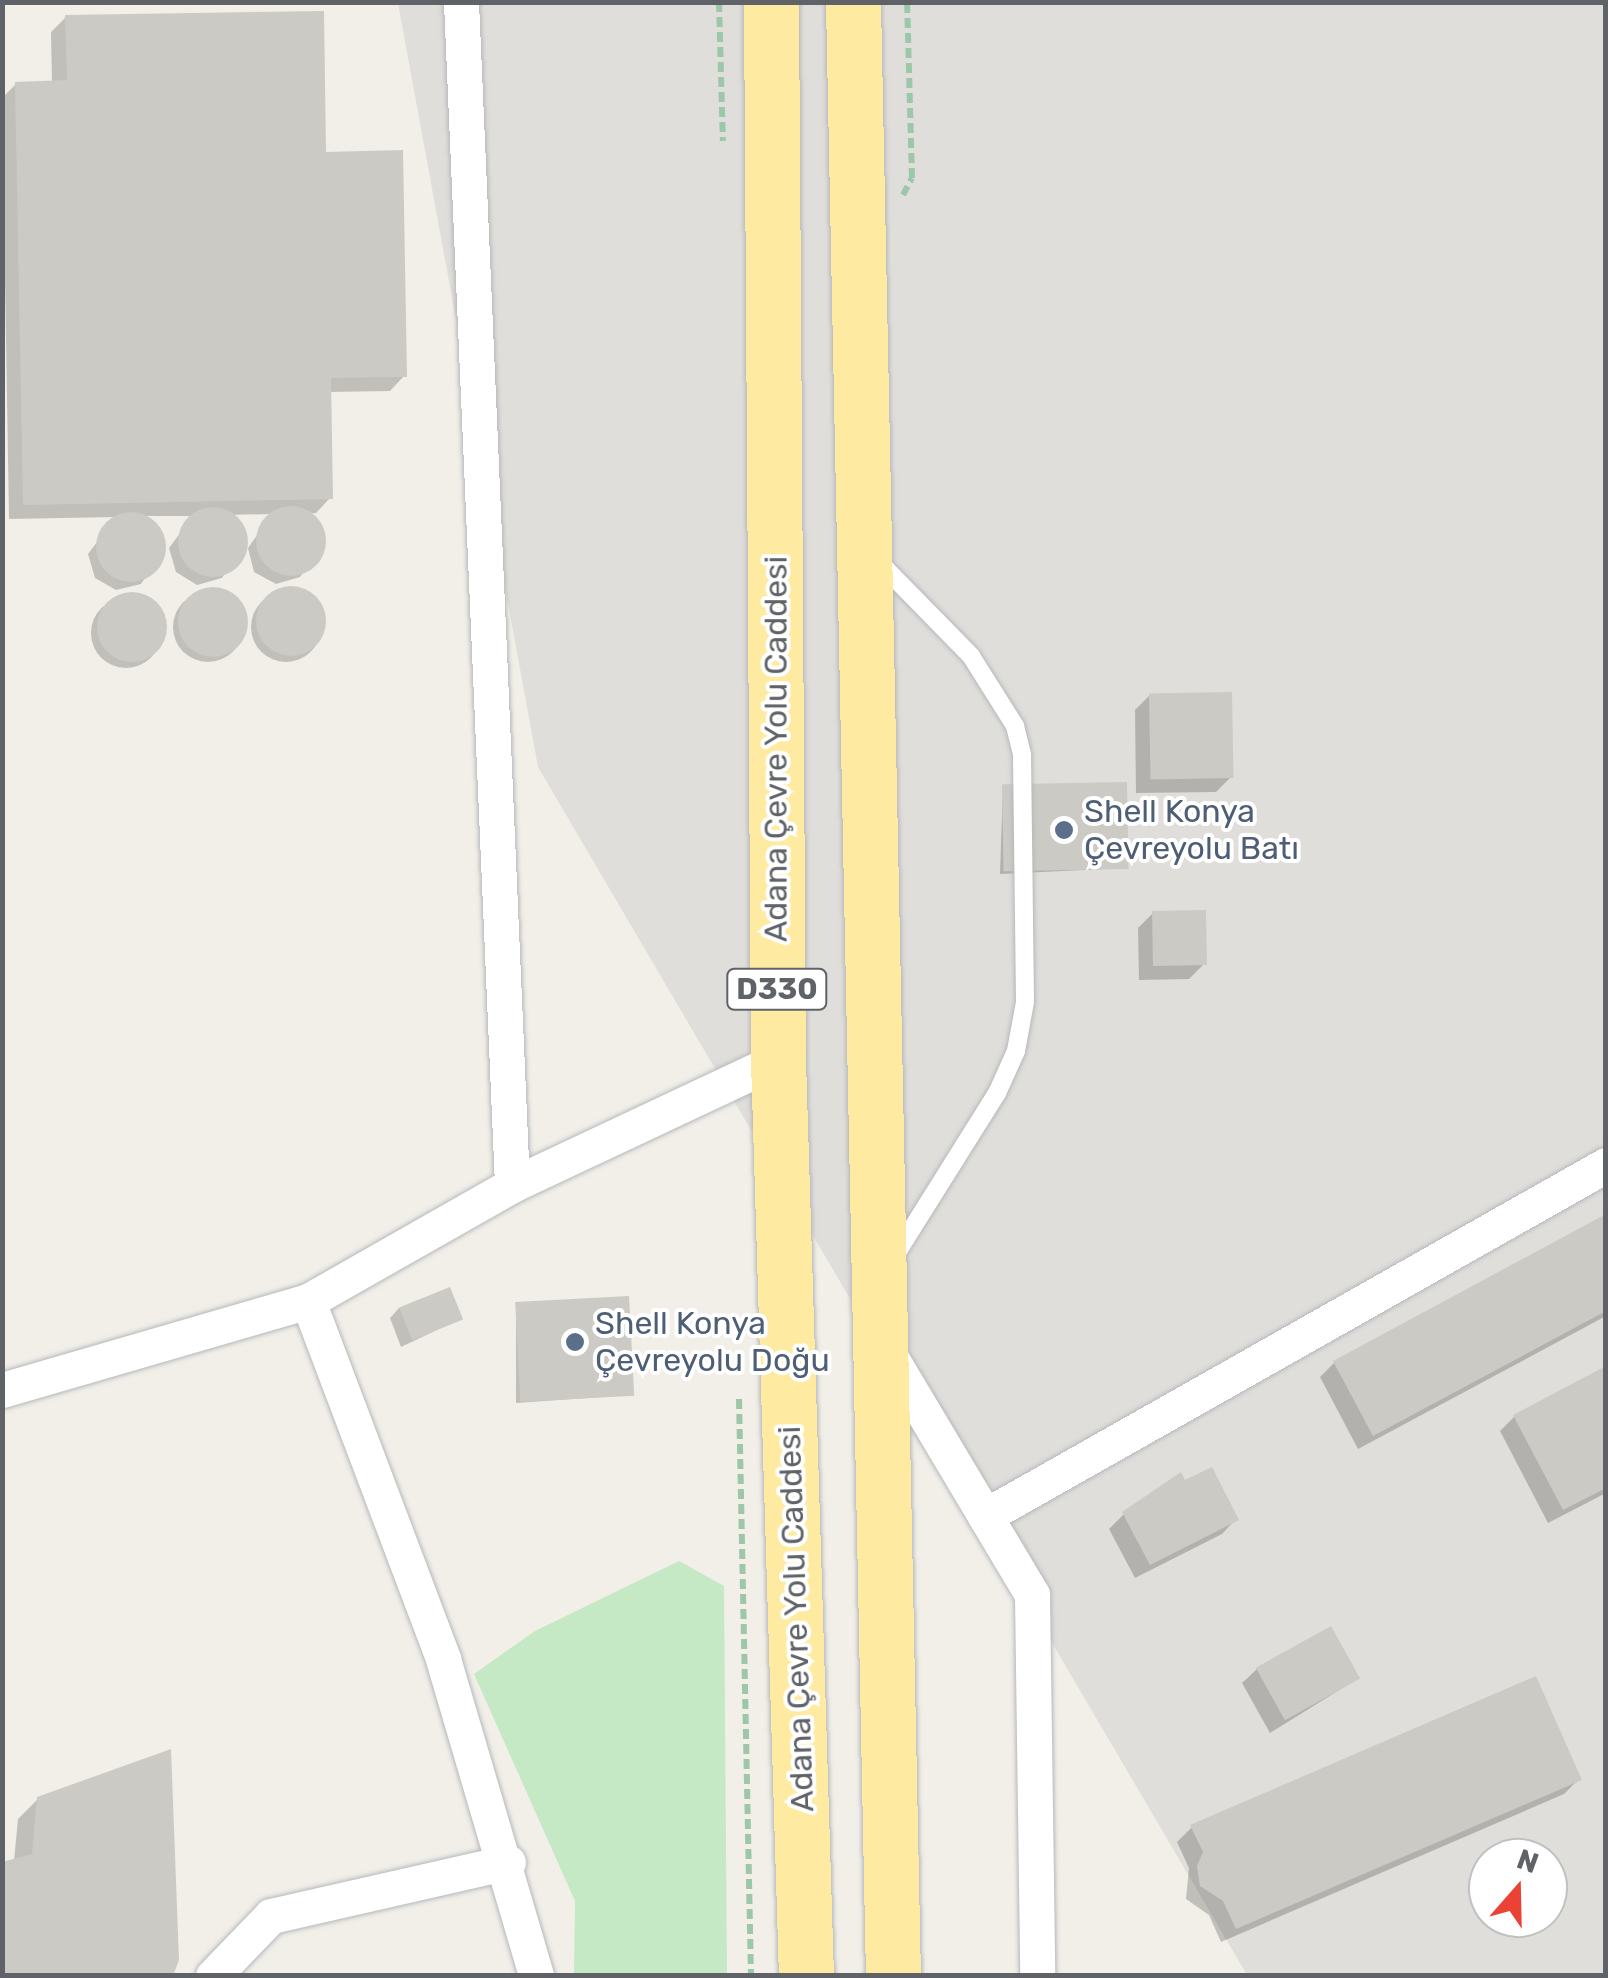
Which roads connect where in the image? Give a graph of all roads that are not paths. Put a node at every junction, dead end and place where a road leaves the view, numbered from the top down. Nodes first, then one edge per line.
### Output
1 (462, 2) edge
2 (771, 2) edge
3 (853, 2) edge
4 (866, 549) junction
5 (778, 1060) junction
6 (1606, 1165) edge
7 (512, 1185) junction
8 (884, 1274) junction
9 (308, 1300) junction
10 (885, 1347) junction
11 (2, 1390) edge
12 (985, 1516) junction
13 (508, 1862) junction
14 (213, 1976) edge
15 (536, 1976) edge
16 (806, 1976) edge
17 (893, 1976) edge
18 (1037, 1976) edge

1 - 7 street
2 - 5 highway, Adana Çevre Yolu Caddesi / D330
3 - 4 highway, D330
4 - 8 highway, D330
4 - 8 lane
5 - 7 street
5 - 16 highway, Adana Çevre Yolu Caddesi / D330
6 - 12 street
7 - 9 street
8 - 10 highway, D330
9 - 11 street
9 - 13 street
10 - 12 street
10 - 17 highway, D330
12 - 18 street
13 - 14 street
13 - 15 street

